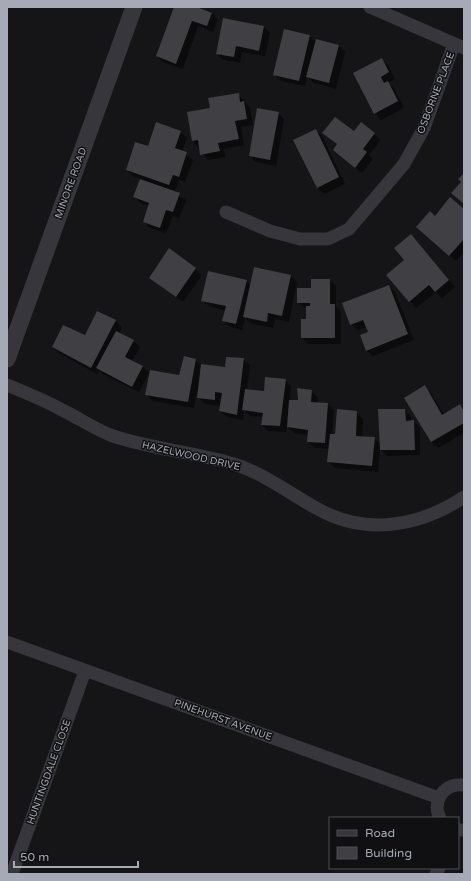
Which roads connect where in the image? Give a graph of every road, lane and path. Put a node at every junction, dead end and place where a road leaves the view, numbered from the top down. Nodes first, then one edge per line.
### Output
1 (134, 7) edge
2 (370, 7) edge
3 (459, 46) edge
4 (226, 212) dead end
5 (7, 359) edge
6 (7, 385) edge
7 (464, 497) edge
8 (7, 642) edge
9 (85, 670) junction
10 (464, 785) edge
11 (439, 798) junction
12 (440, 817) edge
13 (12, 874) edge

1 - 5 street, MINORE ROAD
2 - 3 street
3 - 4 street, OSBORNE PLACE
6 - 7 street, HAZELWOOD DRIVE
8 - 9 street, PINEHURST AVENUE
9 - 11 street, PINEHURST AVENUE
9 - 13 street, HUNTINGDALE CLOSE
10 - 11 street
11 - 12 street

